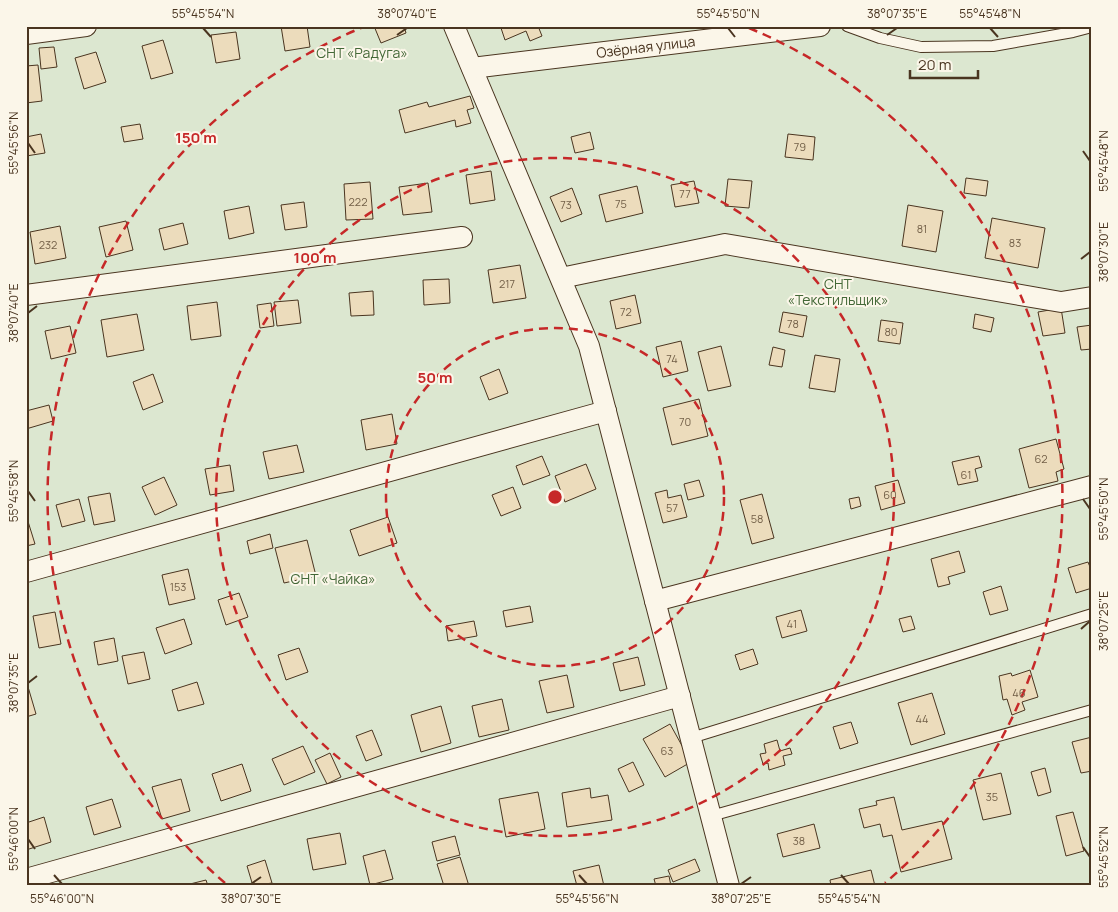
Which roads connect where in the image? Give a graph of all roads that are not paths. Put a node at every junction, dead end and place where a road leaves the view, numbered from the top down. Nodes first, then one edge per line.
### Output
1 (86, 26) edge
2 (454, 26) edge
3 (820, 26) edge
4 (847, 26) edge
5 (1092, 27) edge
6 (26, 34) edge
7 (472, 68) junction
8 (462, 236) dead end
9 (561, 278) junction
10 (26, 295) edge
11 (1092, 298) edge
12 (606, 410) junction
13 (1092, 486) edge
14 (26, 572) edge
15 (655, 601) junction
16 (1092, 614) edge
17 (680, 696) junction
18 (1092, 710) edge
19 (691, 738) junction
20 (711, 816) junction
21 (26, 879) edge
22 (729, 886) edge

1 - 6 street
2 - 7 street
3 - 7 street, Озёрная улица
4 - 5 lane
7 - 9 street
8 - 10 street
9 - 11 street
9 - 12 street
12 - 14 street
12 - 15 street
13 - 15 street
15 - 17 street
16 - 19 lane
17 - 19 street
17 - 21 street
18 - 20 lane
19 - 20 street
20 - 22 street

